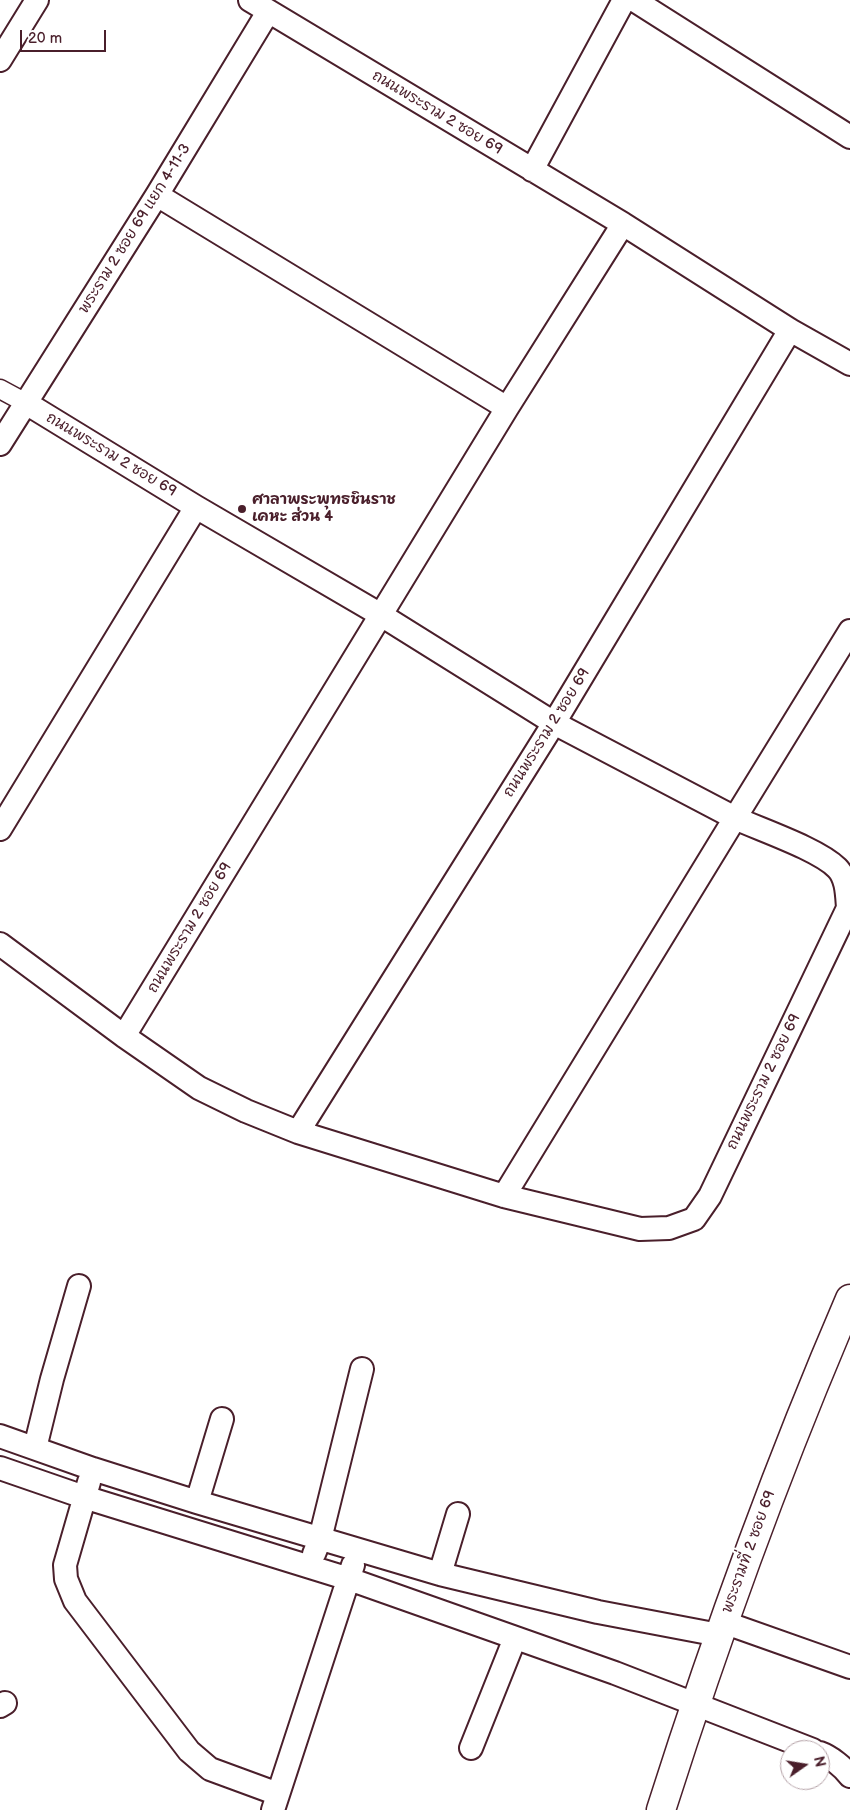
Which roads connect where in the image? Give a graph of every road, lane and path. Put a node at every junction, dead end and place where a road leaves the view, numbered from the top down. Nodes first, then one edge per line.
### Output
1 (36, 0) edge
2 (624, 0) edge
3 (634, 0) edge
4 (259, 6) edge
5 (0, 60) edge
6 (850, 137) edge
7 (532, 170) junction
8 (156, 195) junction
9 (623, 224) junction
10 (790, 330) junction
11 (850, 364) edge
12 (0, 388) edge
13 (26, 403) junction
14 (507, 408) junction
15 (0, 444) edge
16 (196, 507) junction
17 (381, 615) junction
18 (850, 631) edge
19 (554, 723) junction
20 (735, 818) junction
21 (0, 829) edge
22 (0, 944) edge
23 (124, 1036) junction
24 (298, 1132) junction
25 (504, 1196) junction
26 (79, 1286) dead end
27 (849, 1306) edge
28 (362, 1368) dead end
29 (222, 1419) dead end
30 (0, 1436) edge
31 (35, 1448) junction
32 (0, 1468) edge
33 (93, 1469) junction
34 (84, 1497) junction
35 (197, 1502) junction
36 (458, 1514) dead end
37 (320, 1539) junction
38 (358, 1550) junction
39 (309, 1566) junction
40 (440, 1574) junction
41 (349, 1580) junction
42 (721, 1629) junction
43 (515, 1638) junction
44 (850, 1667) edge
45 (694, 1705) junction
46 (787, 1740) edge
47 (471, 1748) dead end
48 (830, 1759) edge
49 (850, 1776) edge
50 (276, 1802) edge
51 (661, 1810) edge

1 - 5 street
2 - 7 street
3 - 6 street
4 - 7 street, ถนนพระราม 2 ซอย 69
4 - 8 street, พระราม 2 ซอย 69 แยก 4-11-3
7 - 9 street, ถนนพระราม 2 ซอย 69
8 - 13 street, พระราม 2 ซอย 69 แยก 4-11-3
8 - 14 street
9 - 10 street, ถนนพระราม 2 ซอย 69
9 - 14 street, ถนนพระราม 2 ซอย 69
10 - 11 street, ถนนพระราม 2 ซอย 69
10 - 19 street, ถนนพระราม 2 ซอย 69
12 - 13 street
13 - 15 street, พระราม 2 ซอย 69 แยก 4-11-3
13 - 16 street, ถนนพระราม 2 ซอย 69
14 - 17 street, ถนนพระราม 2 ซอย 69
16 - 17 street, ถนนพระราม 2 ซอย 69
16 - 21 street
17 - 19 street, ถนนพระราม 2 ซอย 69
17 - 23 street, ถนนพระราม 2 ซอย 69
18 - 20 street
19 - 20 street, ถนนพระราม 2 ซอย 69
19 - 24 street, ถนนพระราม 2 ซอย 69
20 - 25 street
20 - 25 street, ถนนพระราม 2 ซอย 69
22 - 23 street, ถนนพระราม 2 ซอย 69
23 - 24 street, ถนนพระราม 2 ซอย 69
24 - 25 street, ถนนพระราม 2 ซอย 69
26 - 31 street
27 - 42 street, พระรามที่ 2 ซอย 69
28 - 37 street
29 - 35 street
30 - 31 street
31 - 33 street
32 - 34 street
33 - 34 street
33 - 35 street
34 - 39 street
34 - 50 street
35 - 37 street
36 - 40 street
37 - 38 street
37 - 39 street
38 - 40 street
38 - 41 street
39 - 41 street
40 - 42 street
41 - 43 street
41 - 50 street
42 - 44 street
42 - 45 street, พระรามที่ 2 ซอย 69
43 - 45 street
43 - 47 street
45 - 46 street
45 - 51 street, พระรามที่ 2 ซอย 69
48 - 49 street

